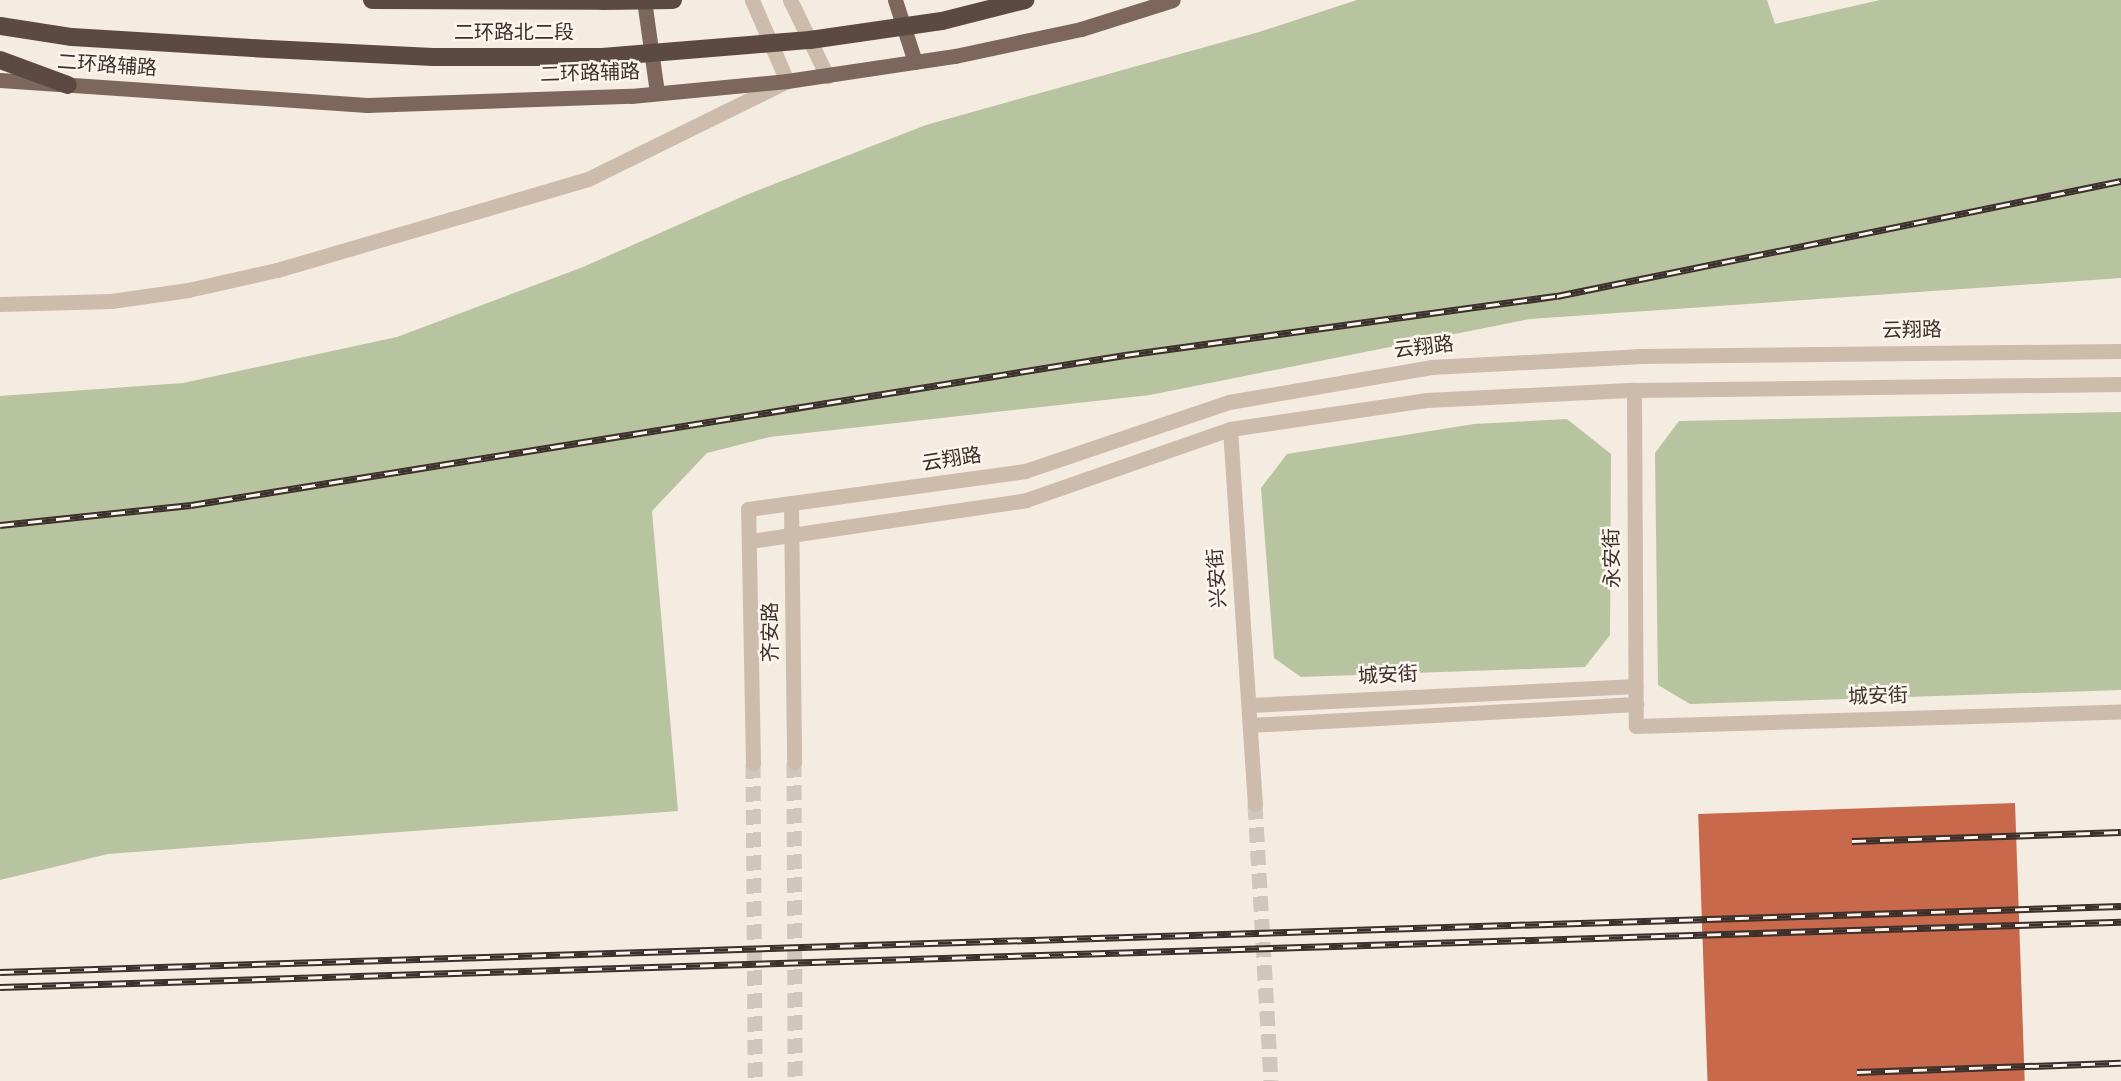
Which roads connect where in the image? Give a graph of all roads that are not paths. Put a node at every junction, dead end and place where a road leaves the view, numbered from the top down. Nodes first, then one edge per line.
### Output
1 (372, 0) edge
2 (644, 0) edge
3 (673, 0) edge
4 (752, 0) edge
5 (790, 0) edge
6 (895, 0) edge
7 (1025, 0) edge
8 (1173, 0) edge
9 (0, 26) edge
10 (0, 60) edge
11 (915, 62) junction
12 (827, 76) junction
13 (0, 80) edge
14 (787, 81) junction
15 (68, 85) junction
16 (657, 93) junction
17 (0, 304) edge
18 (2121, 351) edge
19 (2121, 384) edge
20 (1634, 390) junction
21 (1230, 429) junction
22 (791, 503) junction
23 (748, 509) joint
24 (792, 534) junction
25 (750, 541) junction
26 (1636, 686) junction
27 (1636, 704) junction
28 (1249, 705) junction
29 (2121, 712) edge
30 (1250, 725) junction
31 (1636, 726) joint
32 (753, 762) tunnel mouth
33 (794, 762) tunnel mouth
34 (1255, 804) tunnel mouth

1 - 3 highway, 二环路北二段, bridge
2 - 16 main road
4 - 14 street
5 - 12 street
6 - 11 main road
7 - 9 highway, 二环路北二段, bridge
8 - 11 main road, 二环路辅路
10 - 15 highway
11 - 12 main road, 二环路辅路
12 - 14 main road, 二环路辅路
13 - 15 main road, 二环路辅路
14 - 16 main road, 二环路辅路
14 - 17 street
15 - 16 main road, 二环路辅路
18 - 22 street, 云翔路
19 - 20 street
20 - 21 street
20 - 26 street, 永安街
21 - 24 street
21 - 28 street, 兴安街
22 - 23 street, 云翔路
22 - 24 street, 齐安路
23 - 25 street, 齐安路
24 - 25 street
24 - 33 street, 齐安路
25 - 32 street, 齐安路
26 - 27 street, 永安街
26 - 28 street, 城安街
27 - 30 street, 城安街
27 - 31 street, 永安街
28 - 30 street, 兴安街
29 - 31 street, 城安街
30 - 34 street, 兴安街

